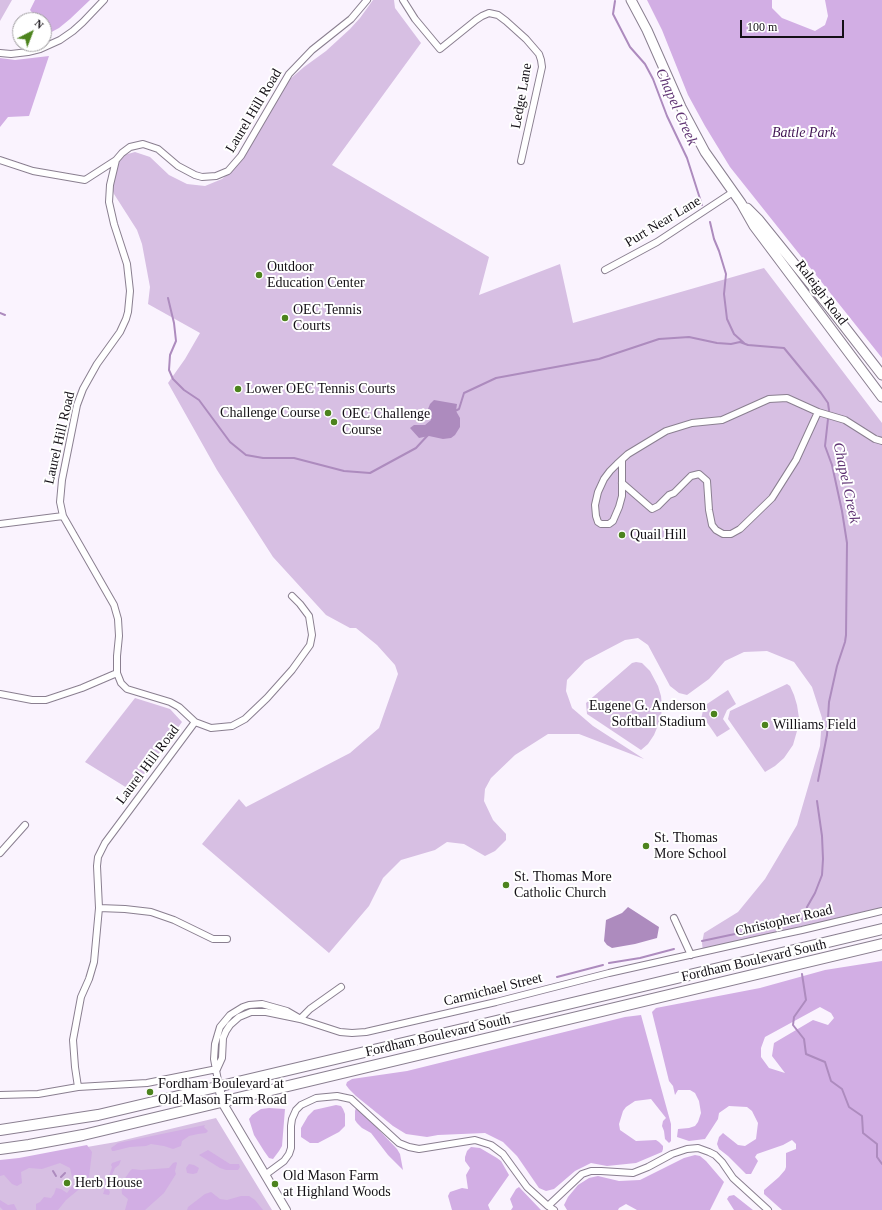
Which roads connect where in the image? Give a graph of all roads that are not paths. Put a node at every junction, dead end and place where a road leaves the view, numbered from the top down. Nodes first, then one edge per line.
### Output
1 (104, 0) edge
2 (367, 0) edge
3 (403, 0) edge
4 (632, 0) edge
5 (0, 53) edge
6 (0, 160) edge
7 (116, 160) junction
8 (521, 161) dead end
9 (733, 192) junction
10 (741, 203) junction
11 (605, 270) dead end
12 (882, 375) edge
13 (882, 397) edge
14 (818, 412) junction
15 (882, 441) edge
16 (622, 460) junction
17 (622, 483) junction
18 (63, 516) junction
19 (0, 524) edge
20 (292, 596) dead end
21 (117, 673) junction
22 (0, 694) edge
23 (195, 722) junction
24 (25, 825) dead end
25 (0, 853) edge
26 (99, 908) junction
27 (882, 911) edge
28 (674, 918) dead end
29 (882, 929) edge
30 (227, 939) dead end
31 (882, 944) edge
32 (882, 951) edge
33 (691, 955) junction
34 (833, 956) junction
35 (341, 987) dead end
36 (300, 1019) junction
37 (217, 1069) junction
38 (219, 1086) junction
39 (78, 1087) junction
40 (0, 1095) edge
41 (222, 1102) junction
42 (0, 1130) edge
43 (0, 1149) edge
44 (265, 1175) junction
45 (548, 1206) junction
46 (286, 1210) edge
47 (554, 1210) edge
48 (768, 1210) edge

1 - 5 street
2 - 7 street, Laurel Hill Road
3 - 8 street, Ledge Lane
4 - 9 main road, Raleigh Road
6 - 7 street
7 - 18 street, Laurel Hill Road
9 - 10 main road, Raleigh Road
9 - 11 street, Purt Near Lane
10 - 12 main road, Raleigh Road
10 - 13 main road, Raleigh Road
14 - 15 street
14 - 16 street
14 - 17 street
16 - 17 street
16 - 17 street
18 - 19 street
18 - 21 street, Laurel Hill Road
20 - 23 street
21 - 22 street
21 - 23 street, Laurel Hill Road
23 - 26 street, Laurel Hill Road
24 - 25 street
26 - 30 street
26 - 39 street, Laurel Hill Road
27 - 33 street, Christopher Road
28 - 33 street
29 - 38 highway, Fordham Boulevard South
31 - 34 highway, Fordham Boulevard South
32 - 34 highway
33 - 36 street, Carmichael Street
34 - 41 highway, Fordham Boulevard South
35 - 36 street
36 - 37 street, Carmichael Street
37 - 38 street
37 - 39 street
38 - 41 street
38 - 42 highway, Fordham Boulevard South
39 - 40 street
41 - 43 highway, Fordham Boulevard South
41 - 44 street
44 - 45 street
44 - 46 street
45 - 47 street
45 - 48 street

